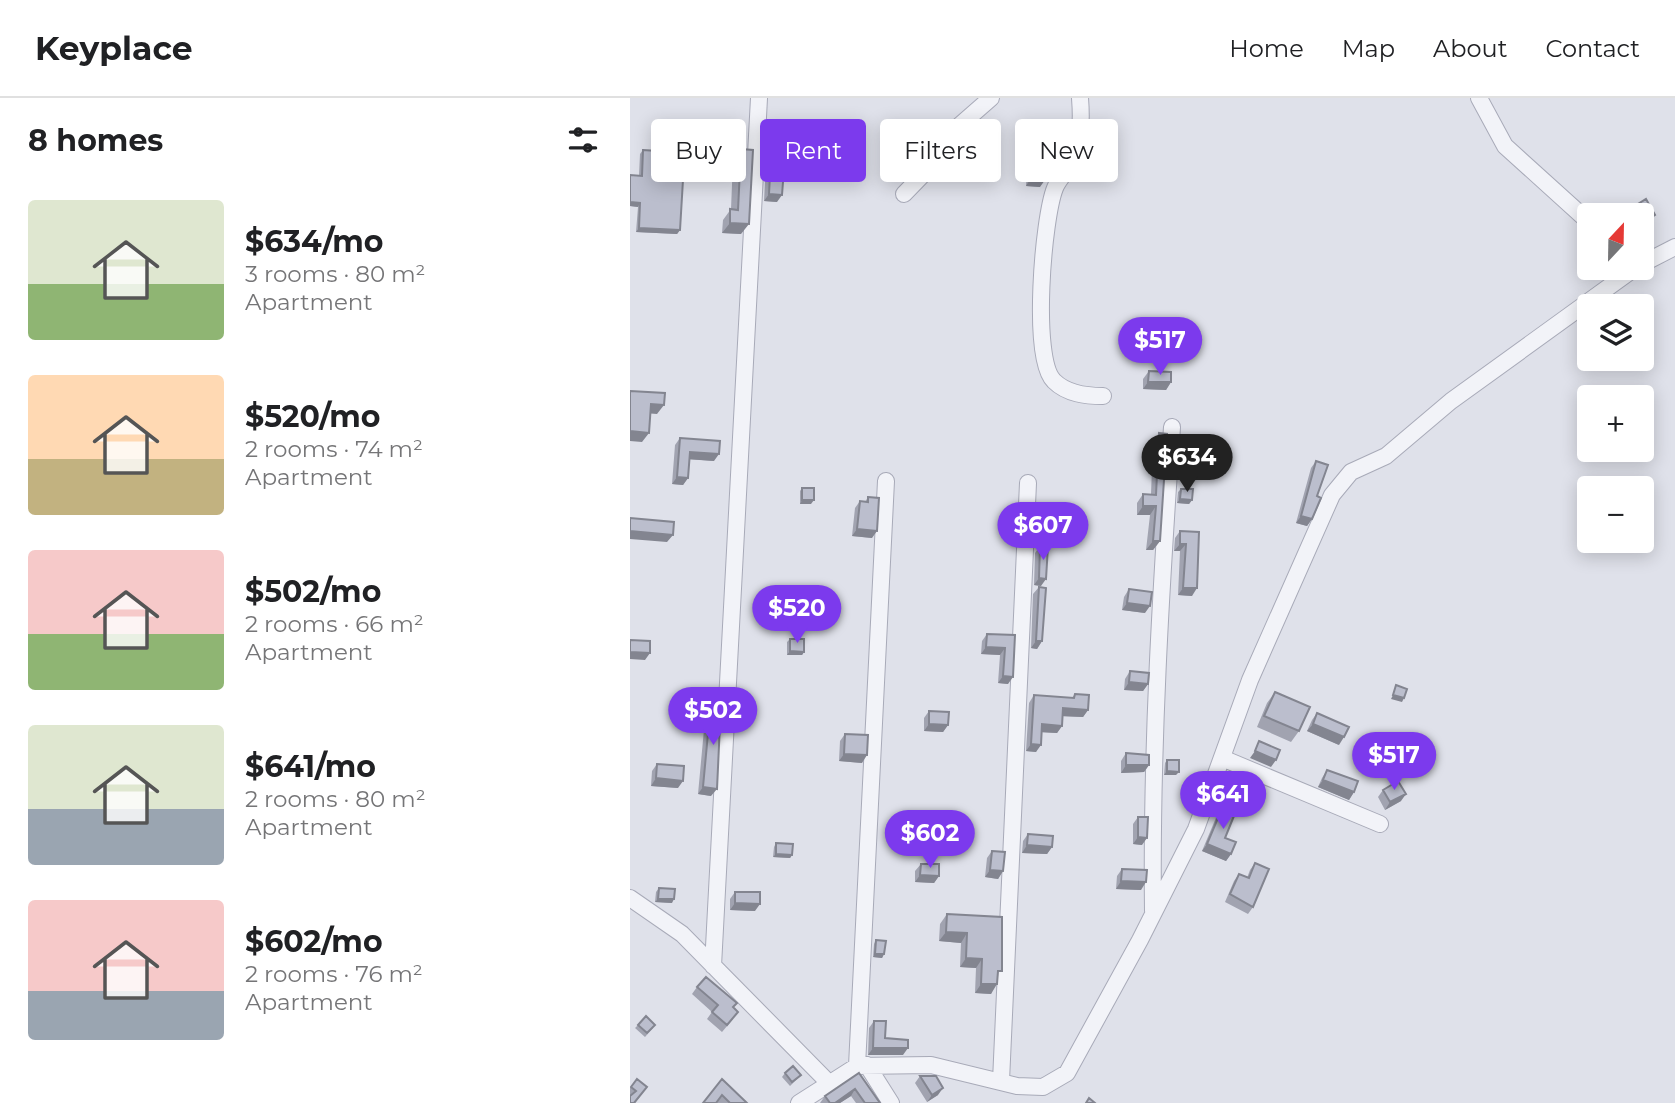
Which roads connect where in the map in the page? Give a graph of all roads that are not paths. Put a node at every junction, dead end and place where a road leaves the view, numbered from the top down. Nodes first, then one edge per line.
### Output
1 (759, 98) edge
2 (991, 98) edge
3 (1080, 98) edge
4 (1479, 98) edge
5 (904, 194) dead end
6 (1577, 211) edge
7 (1675, 247) edge
8 (1654, 258) edge
9 (1618, 280) edge
10 (1103, 397) dead end
11 (1172, 427) dead end
12 (886, 481) dead end
13 (1028, 483) dead end
14 (1222, 758) junction
15 (1380, 824) dead end
16 (630, 898) edge
17 (1153, 913) junction
18 (713, 966) junction
19 (862, 1065) junction
20 (1000, 1081) junction
21 (828, 1082) junction
22 (799, 1103) edge
23 (891, 1103) edge

1 - 18 street
2 - 5 street
3 - 10 street
4 - 6 street
7 - 8 street
9 - 14 street
11 - 17 street
12 - 19 street
13 - 20 street
14 - 15 street
14 - 17 street
16 - 18 street
17 - 20 street
18 - 21 street
19 - 20 street
19 - 21 street
19 - 23 street
21 - 22 street

